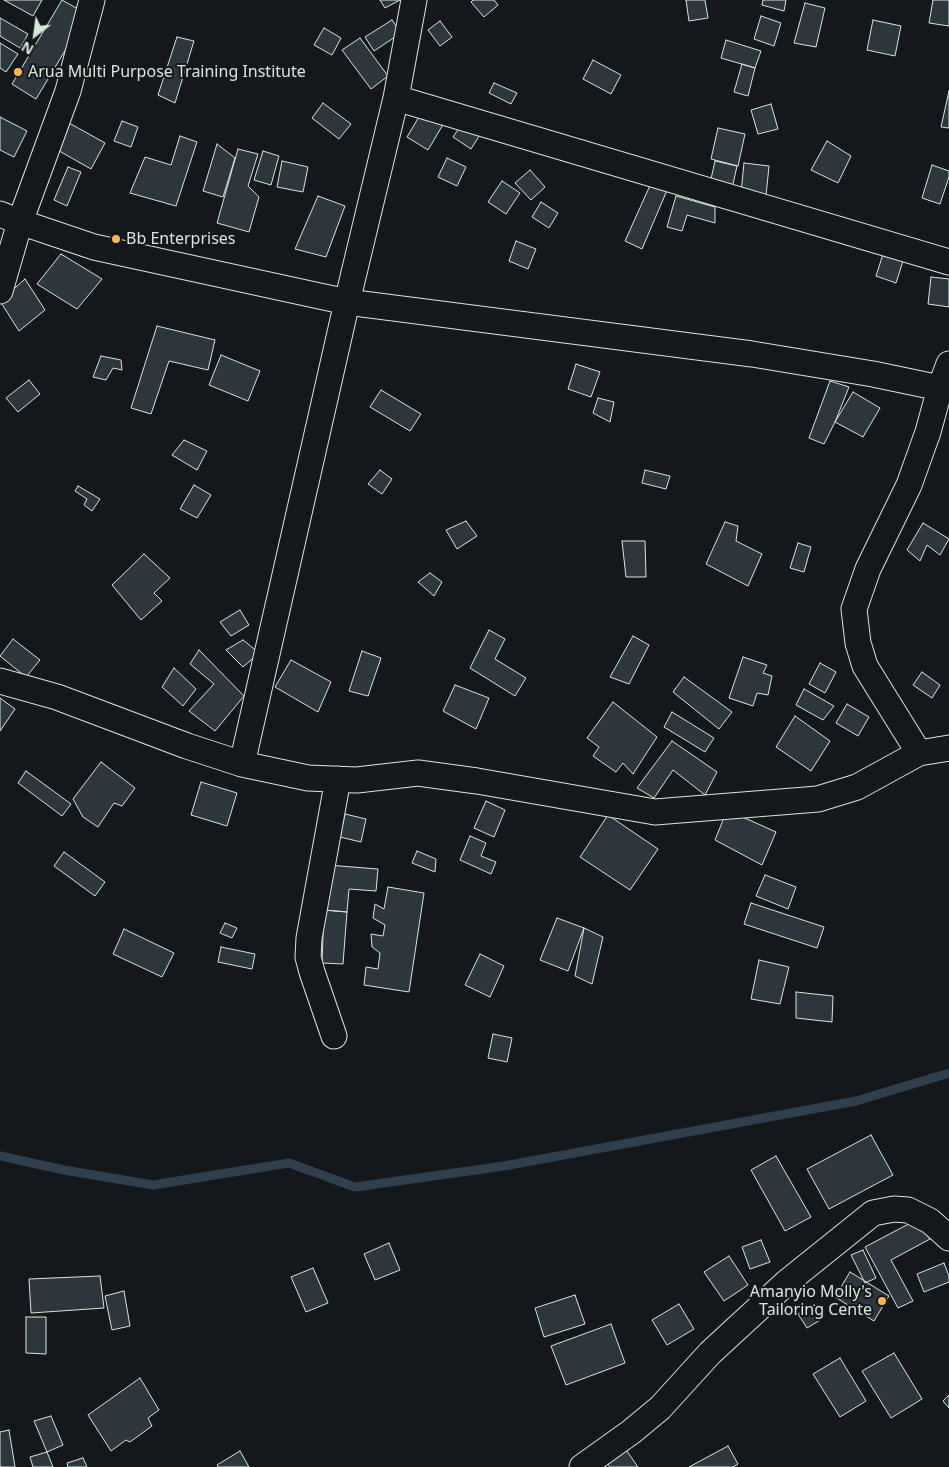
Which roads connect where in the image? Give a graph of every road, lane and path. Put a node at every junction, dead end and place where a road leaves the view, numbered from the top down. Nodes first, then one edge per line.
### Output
1 (92, 0) edge
2 (414, 0) edge
3 (396, 98) junction
4 (10, 218) edge
5 (949, 262) edge
6 (0, 291) edge
7 (347, 302) junction
8 (949, 364) edge
9 (944, 388) edge
10 (0, 681) edge
11 (949, 748) edge
12 (919, 753) junction
13 (242, 764) junction
14 (338, 779) junction
15 (334, 1036) dead end
16 (949, 1238) edge
17 (582, 1467) edge

1 - 4 street
2 - 3 street
3 - 5 street
3 - 7 street
4 - 6 street
4 - 7 street
7 - 9 street
7 - 13 street
8 - 9 street
9 - 12 street
10 - 13 street
11 - 12 street
12 - 14 street
13 - 14 street
14 - 15 street
16 - 17 street

